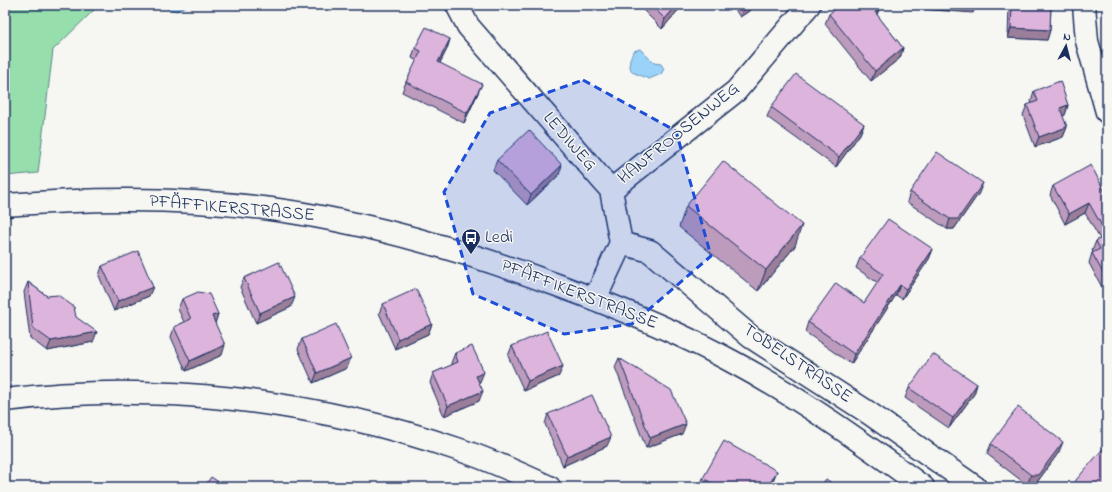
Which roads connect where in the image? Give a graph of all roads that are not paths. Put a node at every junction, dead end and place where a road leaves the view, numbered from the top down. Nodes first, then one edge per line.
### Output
1 (456, 5) edge
2 (809, 5) edge
3 (1084, 5) edge
4 (1107, 112) edge
5 (611, 190) junction
6 (5, 205) edge
7 (621, 243) junction
8 (595, 298) junction
9 (5, 400) edge
10 (549, 487) edge
11 (923, 487) edge
12 (975, 487) edge

1 - 5 street, LEDIWEG
2 - 5 street, HANFROOSENWEG
3 - 4 street
5 - 7 street
6 - 8 street, PFÄFFIKERSTRASSE
7 - 8 street
7 - 12 street, TOBELSTRASSE
8 - 11 street, PFÄFFIKERSTRASSE
9 - 10 street

